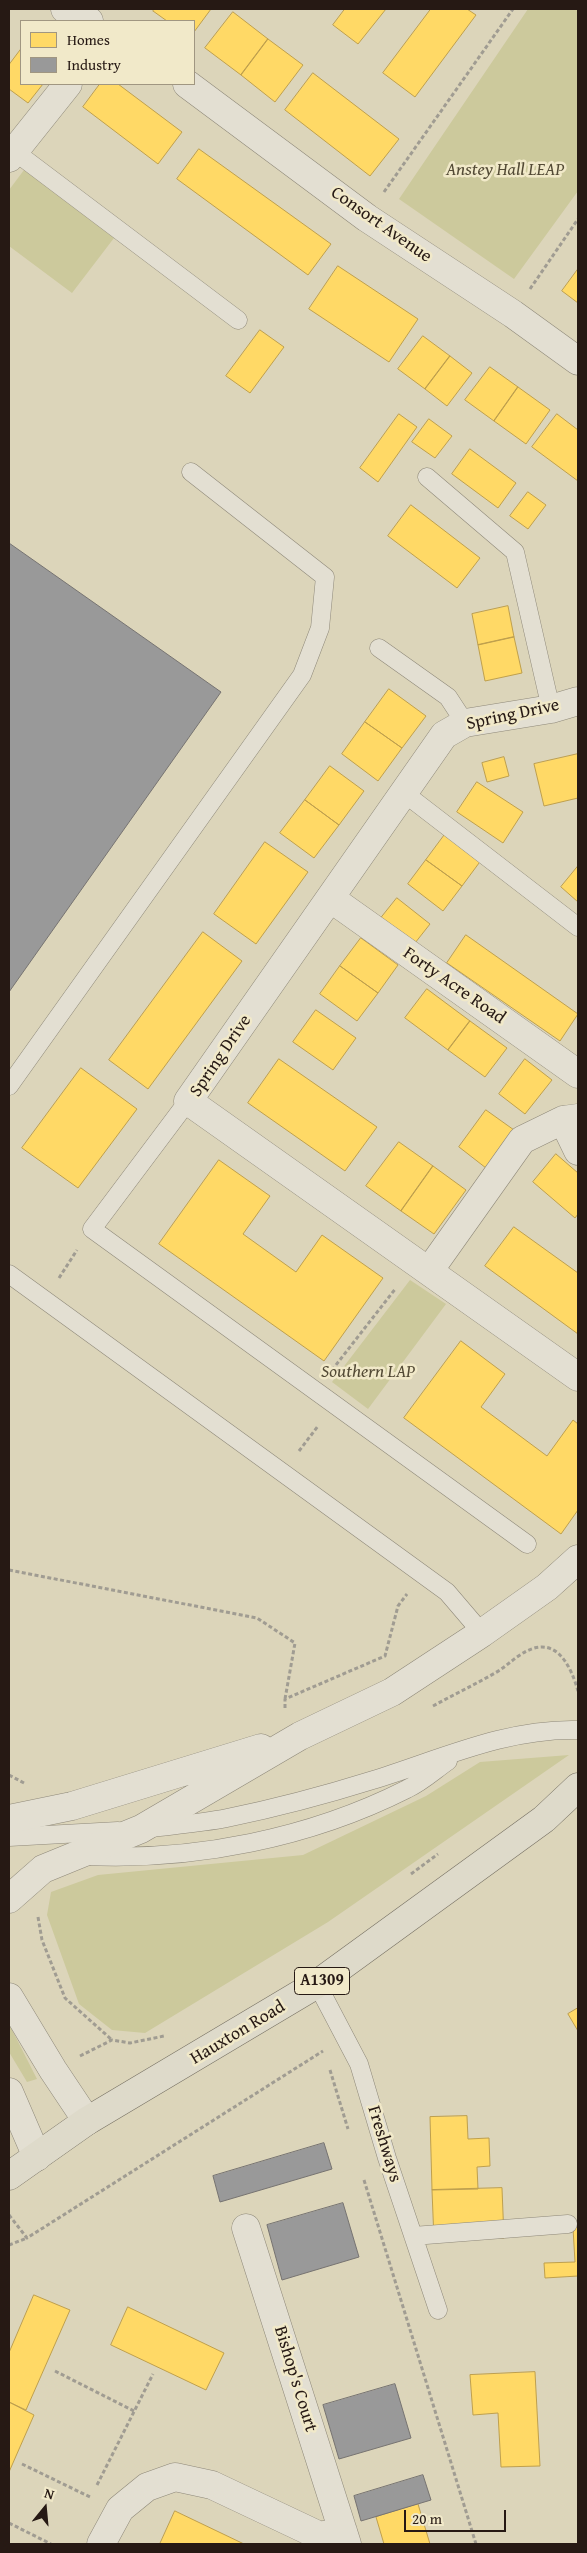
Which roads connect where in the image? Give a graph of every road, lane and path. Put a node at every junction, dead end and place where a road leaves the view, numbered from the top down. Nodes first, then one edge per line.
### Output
1 (513, 9) edge
2 (67, 85) edge
3 (188, 85) edge
4 (12, 154) edge
5 (366, 218) junction
6 (578, 219) edge
7 (513, 314) junction
8 (238, 320) dead end
9 (578, 361) edge
10 (191, 472) dead end
11 (426, 477) dead end
12 (379, 648) dead end
13 (578, 701) edge
14 (552, 709) junction
15 (466, 723) junction
16 (404, 793) junction
17 (330, 898) junction
18 (578, 927) edge
19 (578, 1074) edge
20 (9, 1086) edge
21 (188, 1101) junction
22 (570, 1119) edge
23 (578, 1151) edge
24 (92, 1229) junction
25 (422, 1266) junction
26 (9, 1274) edge
27 (44, 1299) junction
28 (578, 1377) edge
29 (316, 1391) junction
30 (335, 1404) junction
31 (284, 1473) junction
32 (527, 1544) dead end
33 (578, 1558) edge
34 (9, 1570) edge
35 (422, 1573) junction
36 (482, 1633) junction
37 (578, 1691) edge
38 (285, 1699) junction
39 (427, 1709) dead end
40 (285, 1711) dead end
41 (578, 1730) edge
42 (300, 1736) junction
43 (462, 1750) junction
44 (9, 1775) edge
45 (31, 1786) dead end
46 (578, 1787) edge
47 (9, 1819) edge
48 (141, 1829) junction
49 (9, 1837) edge
50 (443, 1851) dead end
51 (72, 1856) junction
52 (32, 1878) junction
53 (403, 1879) dead end
54 (9, 1899) edge
55 (317, 1984) junction
56 (9, 1997) edge
57 (172, 2034) dead end
58 (112, 2040) junction
59 (53, 2070) junction
60 (9, 2092) edge
61 (87, 2121) junction
62 (350, 2136) dead end
63 (37, 2157) junction
64 (362, 2174) dead end
65 (9, 2176) edge
66 (9, 2215) edge
67 (568, 2224) dead end
68 (246, 2228) dead end
69 (413, 2236) junction
70 (27, 2238) junction
71 (9, 2245) edge
72 (438, 2310) dead end
73 (55, 2370) dead end
74 (153, 2374) dead end
75 (134, 2412) junction
76 (22, 2464) dead end
77 (90, 2498) junction
78 (87, 2506) dead end
79 (9, 2523) edge
80 (345, 2538) edge
81 (51, 2544) edge
82 (101, 2544) edge
83 (476, 2544) edge

1 - 5 path
2 - 4 street
3 - 5 street, Consort Avenue
4 - 8 lane
5 - 7 street, Consort Avenue
6 - 7 path
7 - 9 street, Consort Avenue
10 - 20 lane
11 - 14 lane
12 - 15 lane
13 - 14 street, Spring Drive
14 - 15 street, Spring Drive
15 - 16 street, Spring Drive
16 - 17 street, Spring Drive
16 - 18 lane
17 - 19 street, Forty Acre Road
17 - 21 street, Spring Drive
21 - 24 lane
21 - 25 street, Spring Drive
22 - 23 street
22 - 25 street
24 - 27 path
24 - 29 lane
25 - 28 street, Spring Drive
25 - 29 path
26 - 27 lane
27 - 31 lane
29 - 30 lane
30 - 31 path
30 - 32 lane
31 - 35 lane
33 - 36 street
34 - 38 path
35 - 36 lane
35 - 38 path
36 - 42 street
37 - 39 path
38 - 40 path
41 - 43 lane
42 - 47 street
42 - 48 street
43 - 48 lane
43 - 51 lane
44 - 45 path
46 - 55 main road, Hauxton Road / A1309
48 - 49 lane
48 - 51 street
50 - 53 path
51 - 52 street
52 - 54 street
52 - 58 path
55 - 61 main road, Hauxton Road / A1309
55 - 69 lane, Freshways
56 - 59 street
57 - 58 path
58 - 59 path
59 - 61 street
60 - 63 street
61 - 63 main road, Hauxton Road / A1309
62 - 70 path
63 - 65 main road, Hauxton Road / A1309
64 - 83 path
66 - 70 path
67 - 69 lane
68 - 80 street, Bishop's Court
69 - 72 lane, Freshways
70 - 71 path
73 - 75 path
74 - 75 path
75 - 77 path
76 - 77 path
77 - 78 path
79 - 81 path
80 - 82 street, Bishop's Court

